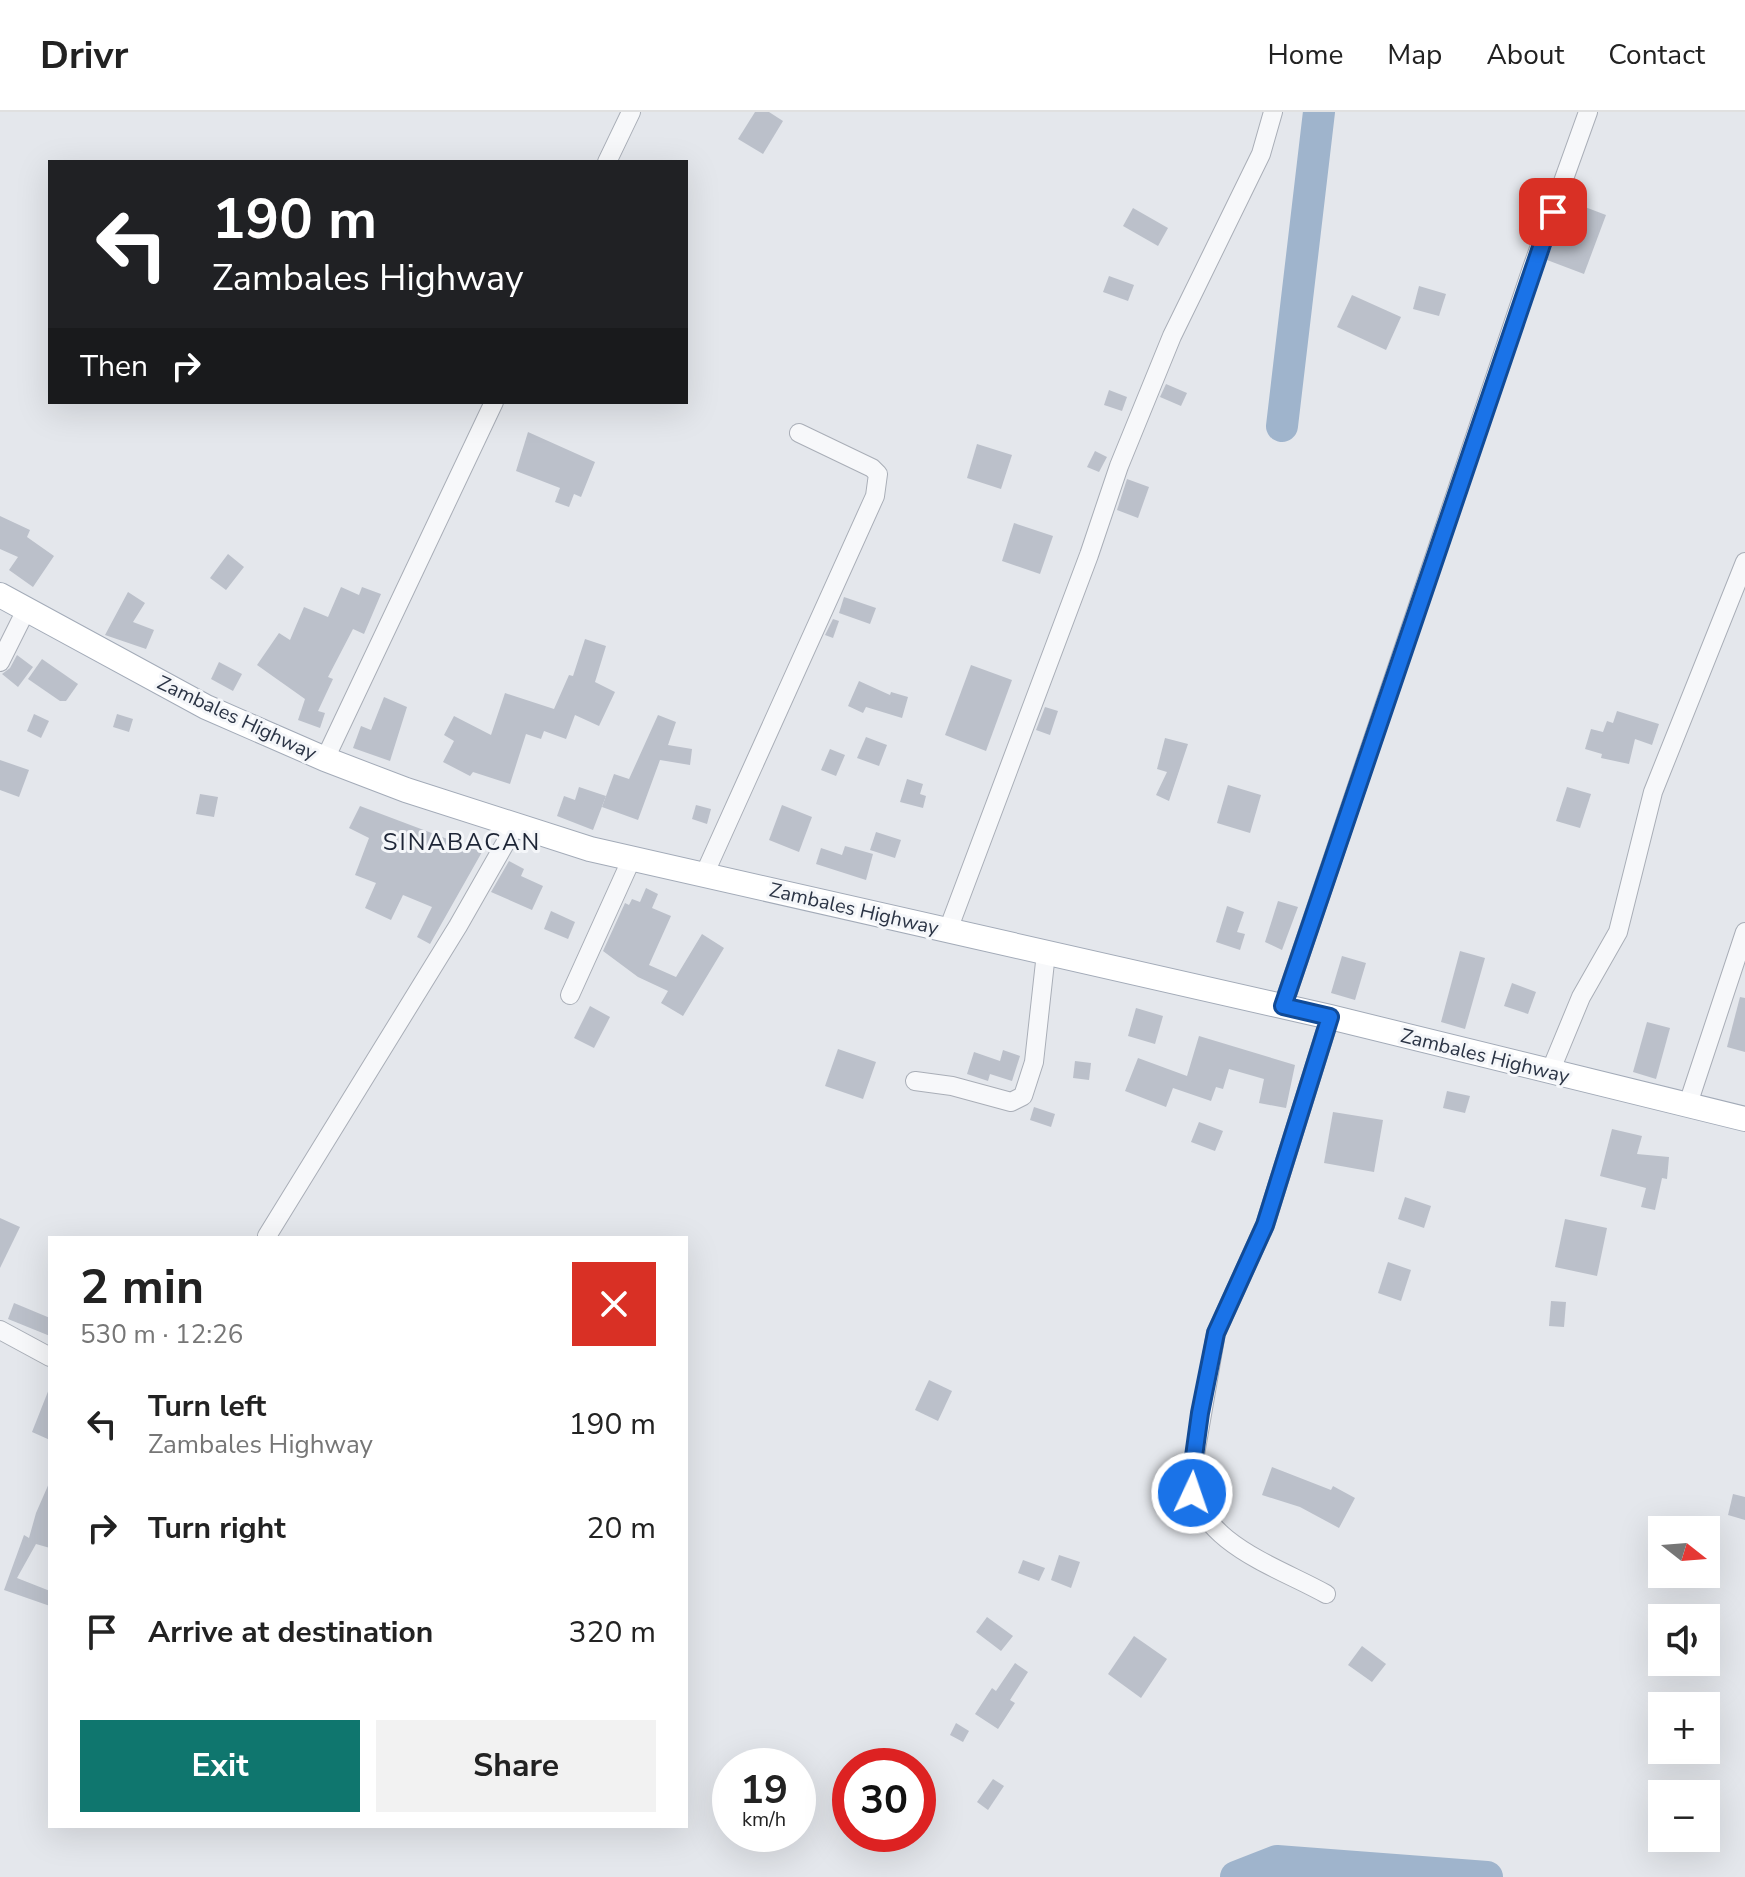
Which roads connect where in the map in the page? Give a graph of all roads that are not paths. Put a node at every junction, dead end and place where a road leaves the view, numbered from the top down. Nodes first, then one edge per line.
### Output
1 (631, 112) edge
2 (1273, 112) edge
3 (1588, 112) edge
4 (608, 160) edge
5 (493, 404) edge
6 (799, 433) dead end
7 (1745, 562) edge
8 (0, 595) edge
9 (25, 612) junction
10 (0, 662) edge
11 (325, 759) junction
12 (515, 826) junction
13 (632, 858) junction
14 (704, 875) junction
15 (948, 930) junction
16 (1745, 932) edge
17 (1046, 953) junction
18 (570, 995) dead end
19 (1283, 1006) junction
20 (1330, 1017) junction
21 (1550, 1072) junction
22 (915, 1081) dead end
23 (1688, 1104) junction
24 (1745, 1119) edge
25 (267, 1236) edge
26 (0, 1330) edge
27 (48, 1356) edge
28 (1326, 1594) dead end

1 - 4 street
2 - 15 street
3 - 19 street
5 - 11 street
6 - 14 street
7 - 21 street
8 - 9 main road, Zambales Highway
9 - 10 street
9 - 11 main road, Zambales Highway
11 - 12 main road, Zambales Highway
12 - 13 main road, Zambales Highway
12 - 25 street
13 - 14 main road, Zambales Highway
13 - 18 street
14 - 15 main road, Zambales Highway
15 - 17 main road, Zambales Highway
16 - 23 street
17 - 19 main road, Zambales Highway
17 - 22 street
19 - 20 main road, Zambales Highway
20 - 21 main road, Zambales Highway
20 - 28 street
21 - 23 main road, Zambales Highway
23 - 24 main road, Zambales Highway
26 - 27 street

